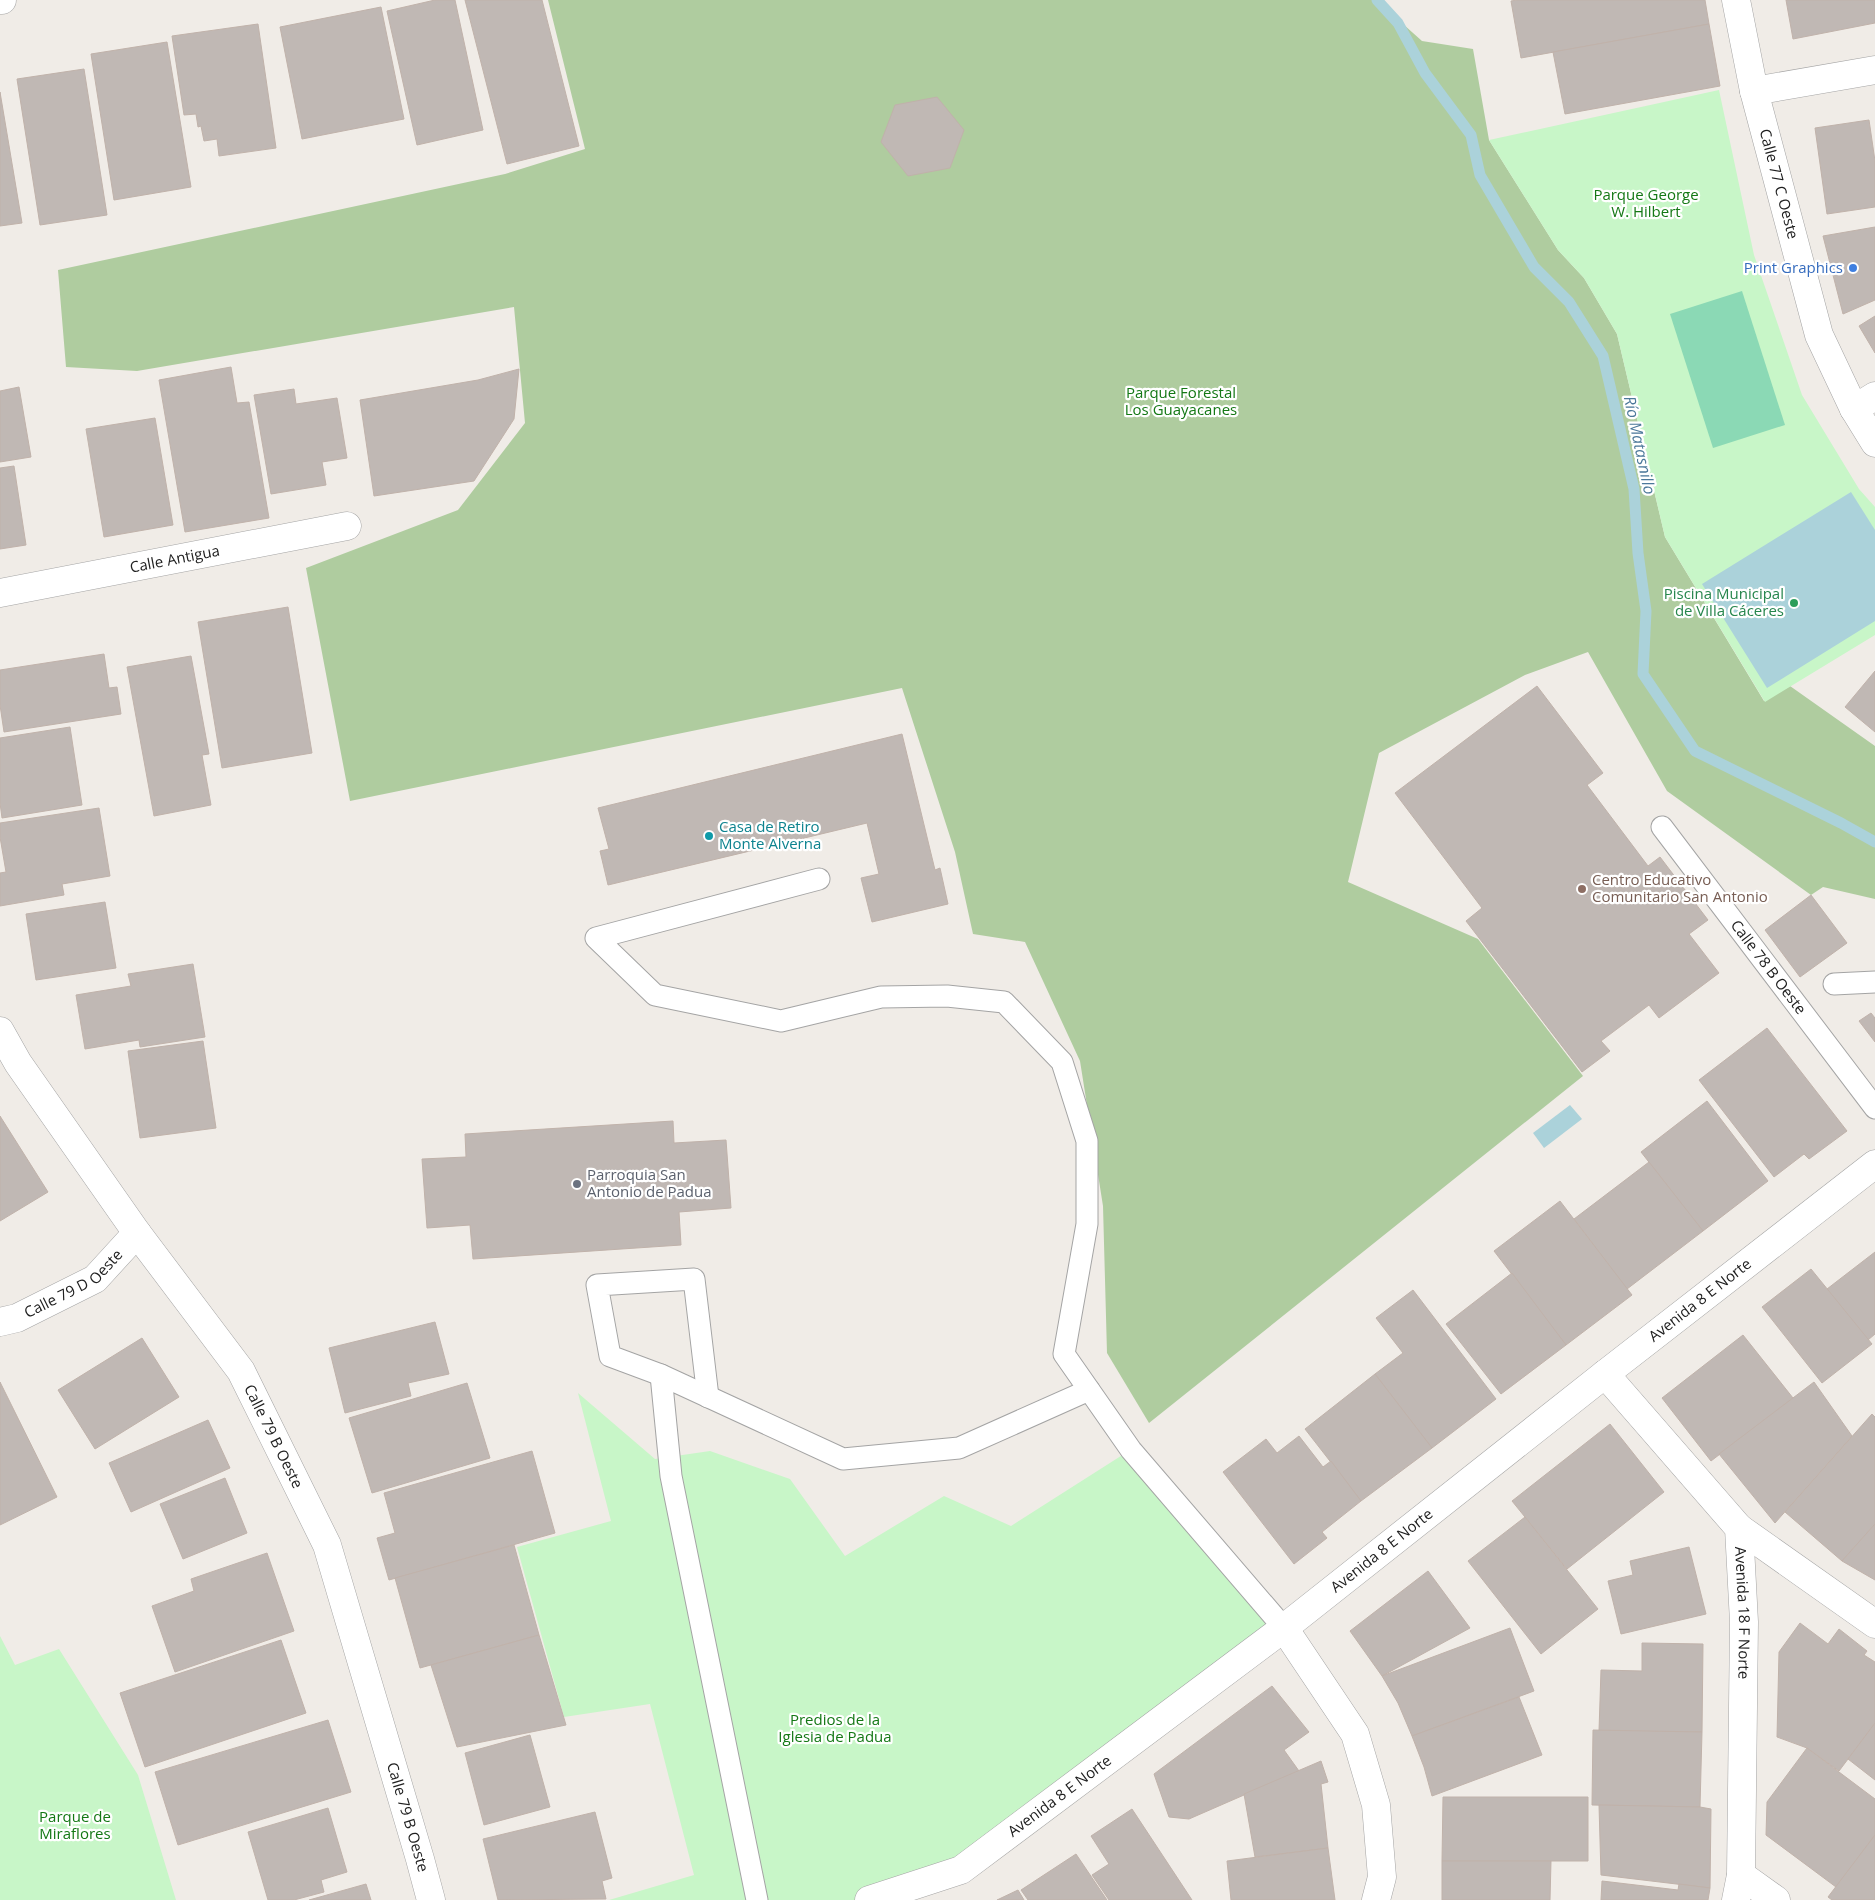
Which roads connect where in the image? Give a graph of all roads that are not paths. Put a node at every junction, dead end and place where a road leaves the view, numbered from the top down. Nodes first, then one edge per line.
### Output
1 (1736, 0) edge
2 (1875, 70) edge
3 (1754, 90) junction
4 (1864, 403) edge
5 (1875, 443) edge
6 (347, 526) dead end
7 (0, 593) edge
8 (1662, 827) dead end
9 (819, 879) dead end
10 (1875, 982) edge
11 (1834, 984) dead end
12 (0, 1030) edge
13 (1875, 1108) edge
14 (1875, 1164) edge
15 (137, 1234) junction
16 (0, 1322) edge
17 (1605, 1374) junction
18 (661, 1375) junction
19 (1089, 1390) junction
20 (708, 1397) junction
21 (1739, 1528) junction
22 (1875, 1624) edge
23 (1284, 1628) junction
24 (1738, 1887) edge
25 (431, 1900) edge
26 (756, 1900) edge
27 (868, 1900) edge
28 (1376, 1900) edge
29 (1776, 1900) edge

1 - 3 street, Calle 77 C Oeste
2 - 3 street
3 - 4 street, Calle 77 C Oeste
4 - 5 street, Calle 77 C Oeste
6 - 7 street, Calle Antigua
8 - 13 lane, Calle 78 B Oeste
9 - 19 lane
10 - 11 lane
12 - 15 street, Calle 79 B Oeste
14 - 17 street, Avenida 8 E Norte
15 - 16 street, Calle 79 D Oeste
15 - 25 street, Calle 79 B Oeste
17 - 21 street, Avenida 18 F Norte
17 - 23 street, Avenida 8 E Norte
18 - 20 lane
18 - 20 lane
18 - 26 lane
19 - 20 lane
19 - 23 lane
21 - 22 street
21 - 24 street, Avenida 18 F Norte
23 - 27 street, Avenida 8 E Norte
23 - 28 street
24 - 29 street

